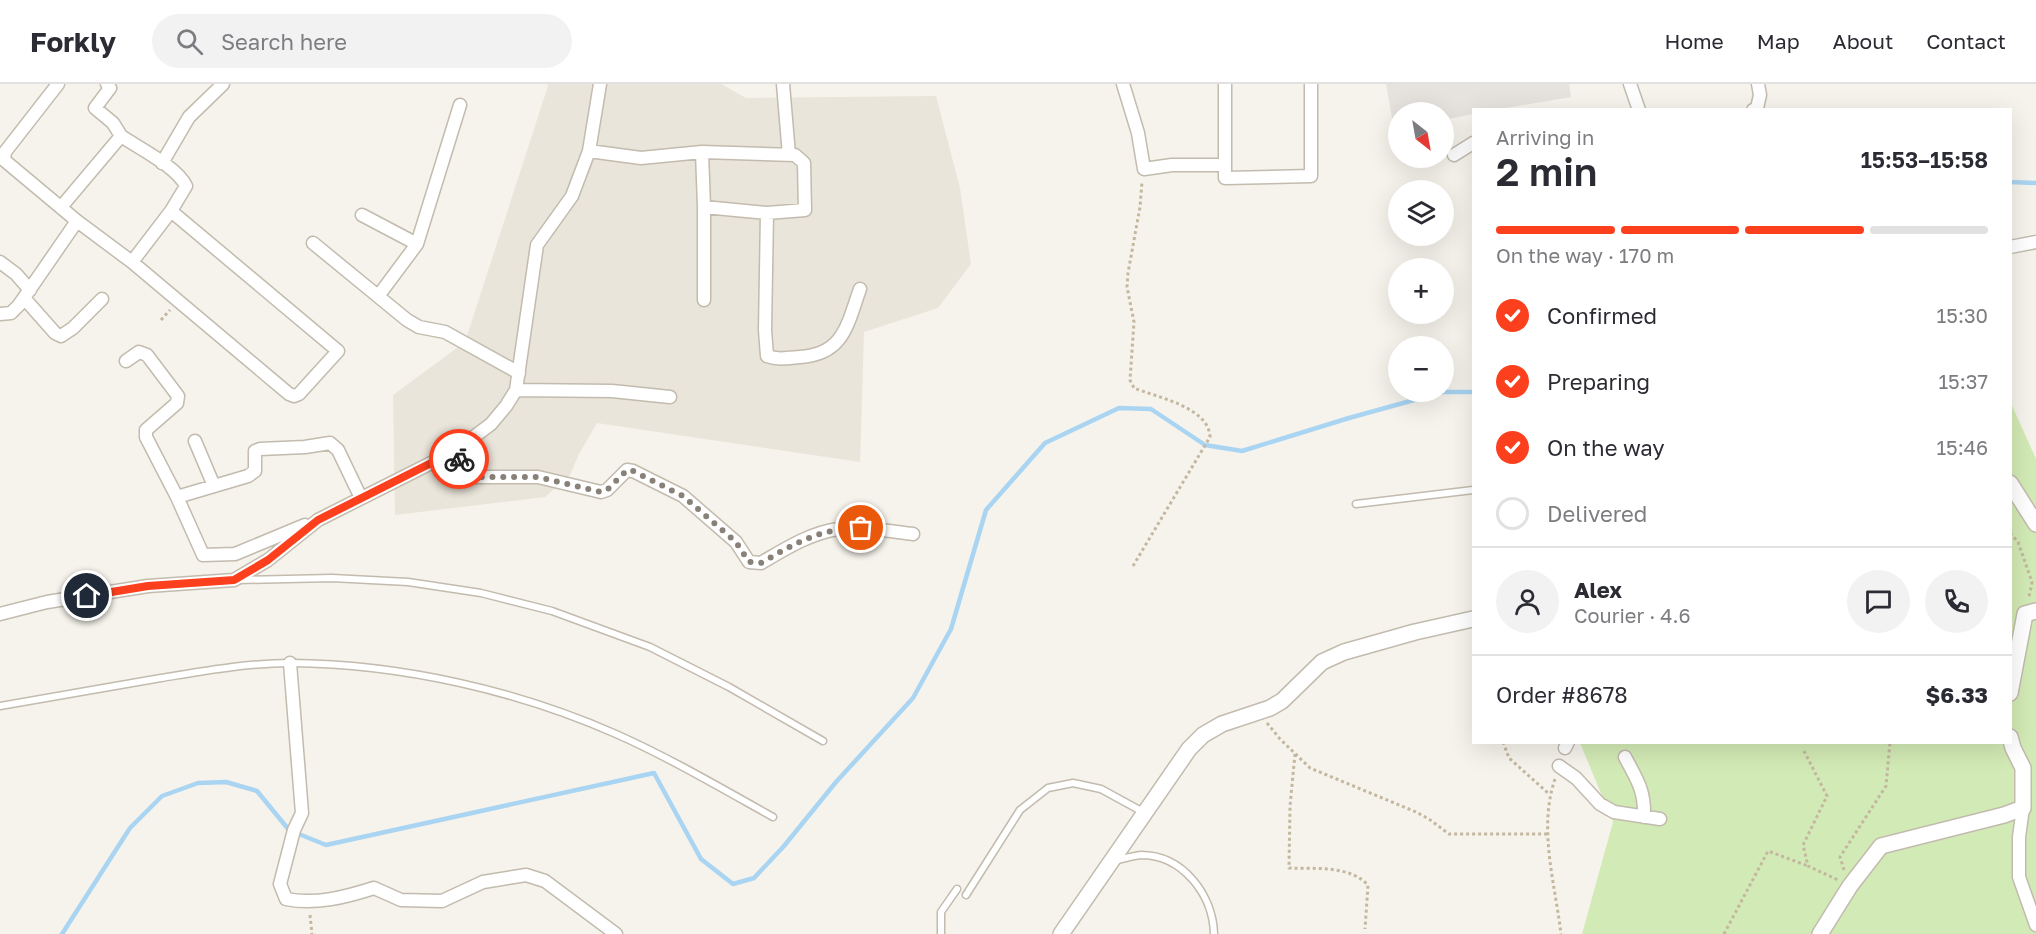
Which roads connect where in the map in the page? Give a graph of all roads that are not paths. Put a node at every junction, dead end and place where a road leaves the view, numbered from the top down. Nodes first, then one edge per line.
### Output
1 (58, 84) edge
2 (107, 84) edge
3 (224, 84) edge
4 (600, 84) edge
5 (783, 84) edge
6 (1123, 84) edge
7 (1225, 84) edge
8 (1311, 84) edge
9 (1630, 84) edge
10 (1758, 84) edge
11 (460, 105) dead end
12 (1638, 108) edge
13 (1757, 108) edge
14 (121, 136) junction
15 (1472, 144) edge
16 (589, 151) junction
17 (702, 152) junction
18 (789, 155) junction
19 (1454, 155) dead end
20 (162, 164) junction
21 (1225, 165) junction
22 (62, 206) junction
23 (704, 207) junction
24 (171, 211) junction
25 (767, 213) junction
26 (362, 215) dead end
27 (77, 220) junction
28 (2036, 242) edge
29 (313, 243) dead end
30 (417, 244) junction
31 (2012, 246) edge
32 (0, 262) edge
33 (132, 262) junction
34 (860, 289) dead end
35 (27, 294) junction
36 (379, 295) junction
37 (102, 299) dead end
38 (704, 300) dead end
39 (0, 314) edge
40 (126, 361) dead end
41 (519, 373) junction
42 (516, 390) junction
43 (670, 397) dead end
44 (195, 441) dead end
45 (455, 451) junction
46 (213, 486) junction
47 (2012, 486) edge
48 (1472, 490) edge
49 (177, 497) junction
50 (361, 498) junction
51 (1356, 504) dead end
52 (318, 520) junction
53 (2036, 524) edge
54 (913, 534) dead end
55 (234, 580) junction
56 (2031, 612) edge
57 (0, 614) edge
58 (1472, 619) edge
59 (290, 663) junction
60 (2012, 685) edge
61 (0, 706) edge
62 (823, 741) dead end
63 (2012, 744) edge
64 (1625, 757) dead end
65 (1559, 766) road end
66 (2023, 808) junction
67 (1145, 814) junction
68 (773, 817) dead end
69 (1644, 817) junction
70 (1660, 819) dead end
71 (1113, 862) junction
72 (957, 889) dead end
73 (966, 895) dead end
74 (2036, 925) edge
75 (616, 934) edge
76 (941, 934) edge
77 (1061, 934) edge
78 (1214, 934) edge
79 (1820, 934) edge

1 - 22 street
2 - 14 street
3 - 20 street
4 - 16 street
5 - 18 street
6 - 21 street
7 - 21 street
8 - 21 street
9 - 12 street
10 - 13 street
11 - 30 street
14 - 20 street
14 - 22 street
15 - 19 street
16 - 17 street
16 - 41 street
17 - 18 street
17 - 23 street
18 - 25 street
20 - 24 street
22 - 27 street
23 - 25 street
23 - 38 street
24 - 33 street
24 - 33 street
25 - 34 street
26 - 30 street
27 - 33 street
27 - 35 street
28 - 31 street
29 - 36 street
30 - 36 street
32 - 35 street
35 - 37 street
35 - 39 street
36 - 41 street
40 - 49 street
41 - 42 street
42 - 43 street
42 - 45 street
44 - 46 street
45 - 50 street
45 - 54 street
46 - 49 street
46 - 50 street
47 - 53 street
48 - 51 lane
49 - 52 street
50 - 52 street
52 - 55 street
55 - 57 street
55 - 62 lane
56 - 60 street
58 - 67 street
59 - 61 lane
59 - 68 lane
59 - 75 street
63 - 66 street
64 - 69 street
65 - 69 street
66 - 74 street
66 - 79 street
67 - 71 street
67 - 73 lane
69 - 70 street
71 - 77 street
71 - 78 lane
72 - 76 lane

